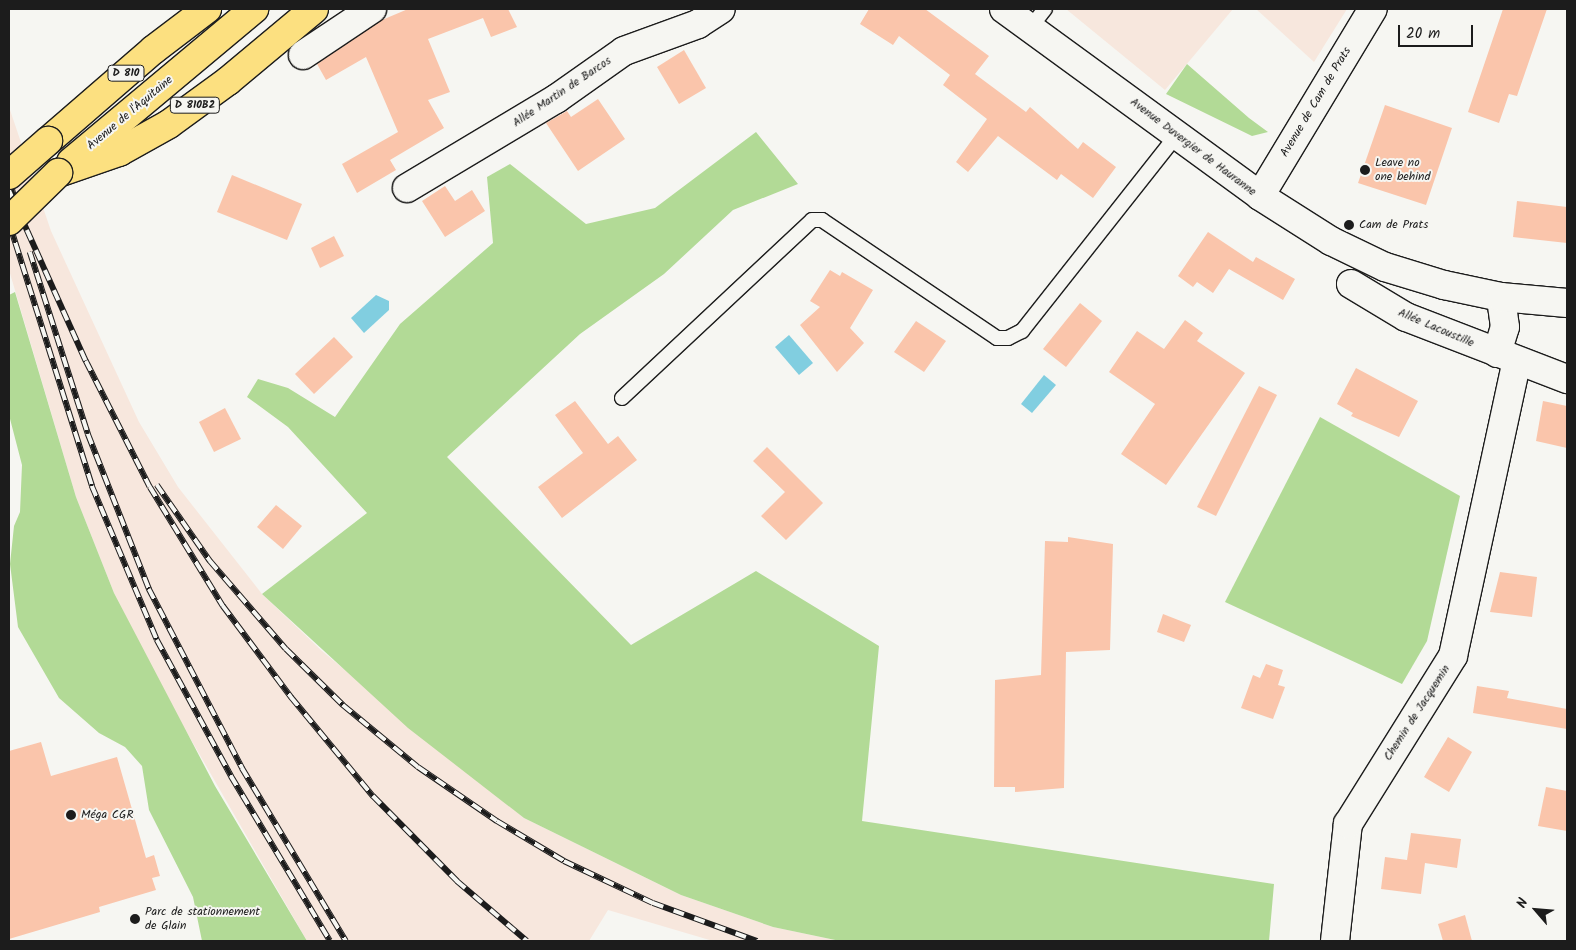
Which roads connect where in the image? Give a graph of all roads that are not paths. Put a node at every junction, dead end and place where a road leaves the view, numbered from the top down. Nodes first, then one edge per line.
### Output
1 (208, 9) edge
2 (254, 9) edge
3 (314, 9) edge
4 (372, 9) edge
5 (721, 9) edge
6 (1004, 9) edge
7 (1373, 9) edge
8 (1037, 18) edge
9 (303, 56) dead end
10 (1176, 136) junction
11 (58, 173) junction
12 (9, 175) edge
13 (407, 188) dead end
14 (1260, 196) junction
15 (9, 221) edge
16 (1351, 284) dead end
17 (1501, 296) junction
18 (1567, 303) edge
19 (1507, 357) junction
20 (1567, 379) edge
21 (622, 398) dead end
22 (1335, 941) edge

1 - 12 main road, D 810, bridge
2 - 11 main road, Avenue de l'Aquitaine / D 810
3 - 11 main road, D 810B2
4 - 9 street
5 - 13 street, Allée Martin de Barcos
6 - 8 street, Avenue Duvergier de Hauranne
7 - 14 street, Avenue de Cam de Prats
8 - 10 street, Avenue Duvergier de Hauranne
10 - 14 street, Avenue Duvergier de Hauranne
10 - 21 lane
11 - 15 main road, Avenue de l'Aquitaine / D 810, bridge
14 - 17 street, Avenue Duvergier de Hauranne
16 - 19 street, Allée Lacoustille
17 - 18 street, Avenue Duvergier de Hauranne
17 - 19 street
19 - 20 street, Allée Lacoustille
19 - 22 street, Chemin de Jacquemin

